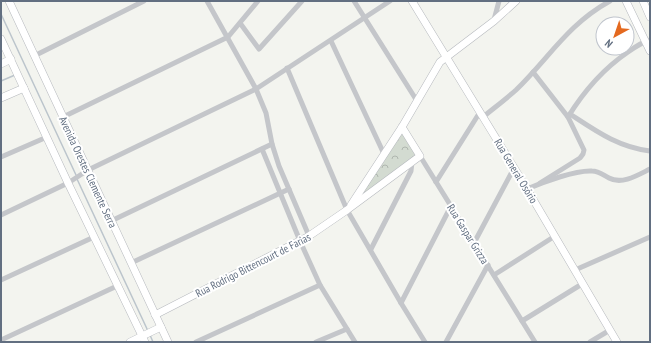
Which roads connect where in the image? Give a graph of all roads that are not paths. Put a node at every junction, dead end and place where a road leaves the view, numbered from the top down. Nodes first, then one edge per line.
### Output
1 (9, 1) edge
2 (144, 1) edge
3 (207, 1) edge
4 (258, 1) edge
5 (302, 1) edge
6 (354, 1) edge
7 (390, 1) edge
8 (412, 1) edge
9 (499, 1) edge
10 (516, 1) edge
11 (610, 1) edge
12 (626, 1) edge
13 (643, 1) edge
14 (650, 17) edge
15 (365, 18) junction
16 (494, 21) junction
17 (240, 23) junction
18 (228, 37) junction
19 (1, 39) edge
20 (331, 41) junction
21 (648, 41) edge
22 (650, 51) edge
23 (34, 56) junction
24 (446, 57) junction
25 (10, 59) junction
26 (1, 64) edge
27 (287, 68) junction
28 (533, 72) junction
29 (24, 88) junction
30 (256, 89) junction
31 (1, 98) edge
32 (417, 101) junction
33 (482, 114) junction
34 (569, 116) junction
35 (63, 117) junction
36 (402, 127) junction
37 (46, 137) junction
38 (272, 144) junction
39 (262, 149) junction
40 (650, 151) edge
41 (384, 154) junction
42 (420, 156) junction
43 (1, 157) edge
44 (412, 162) junction
45 (514, 168) junction
46 (88, 170) junction
47 (650, 170) edge
48 (71, 181) junction
49 (436, 182) junction
50 (540, 183) junction
51 (527, 188) junction
52 (289, 189) junction
53 (280, 192) junction
54 (451, 206) junction
55 (348, 210) junction
56 (1, 215) edge
57 (111, 221) junction
58 (309, 236) junction
59 (555, 236) junction
60 (94, 237) junction
61 (650, 237) edge
62 (300, 241) junction
63 (474, 243) junction
64 (371, 249) junction
65 (131, 263) junction
66 (488, 266) junction
67 (575, 270) junction
68 (494, 275) junction
69 (1, 280) edge
70 (582, 284) junction
71 (320, 285) junction
72 (117, 286) junction
73 (401, 304) junction
74 (155, 315) junction
75 (522, 321) junction
76 (158, 329) junction
77 (347, 329) junction
78 (610, 330) junction
79 (144, 338) edge
80 (1, 340) edge
81 (130, 342) edge
82 (168, 342) edge
83 (196, 342) edge
84 (316, 342) edge
85 (355, 342) edge
86 (425, 342) edge
87 (446, 342) edge
88 (535, 342) edge
89 (590, 342) edge
90 (617, 342) edge

1 - 23 street, Avenida Orestes Clemente Serra
2 - 23 street
3 - 18 street
4 - 17 street
5 - 17 street
6 - 15 street
7 - 15 street
8 - 24 street, Rua General Osório
9 - 16 street
10 - 16 street
11 - 28 street
12 - 21 street
13 - 14 street
15 - 20 street
15 - 32 street
16 - 24 street
17 - 18 street
18 - 30 street
18 - 35 street
19 - 25 street, Avenida Orestes Clemente Serra
20 - 27 street
20 - 41 street
21 - 22 street
21 - 34 street
23 - 35 street, Avenida Orestes Clemente Serra
24 - 32 street
24 - 33 street, Rua General Osório
25 - 26 street
25 - 29 street, Avenida Orestes Clemente Serra
27 - 30 street
27 - 55 street
28 - 33 street
28 - 34 street
29 - 31 street
29 - 37 street, Avenida Orestes Clemente Serra
30 - 38 street
30 - 46 street
32 - 36 street
33 - 45 street, Rua General Osório
33 - 49 street
34 - 40 street
34 - 50 street
35 - 46 street, Avenida Orestes Clemente Serra
36 - 41 street
36 - 42 street, Rua Gaspar Grizza
37 - 43 street
37 - 48 street, Avenida Orestes Clemente Serra
38 - 39 street
38 - 52 street
39 - 53 street
39 - 57 street
41 - 55 street
42 - 44 street, Rua Rodrigo Bittencourt de Farias
42 - 49 street, Rua Gaspar Grizza
44 - 55 street, Rua Rodrigo Bittencourt de Farias
44 - 64 street
45 - 51 street, Rua General Osório
45 - 63 street
46 - 48 street
46 - 57 street, Avenida Orestes Clemente Serra
47 - 50 street
48 - 56 street
48 - 60 street, Avenida Orestes Clemente Serra
49 - 54 street, Rua Gaspar Grizza
50 - 51 street
51 - 59 street, Rua General Osório
52 - 53 street
52 - 58 street
53 - 62 street
53 - 65 street
54 - 63 street, Rua Gaspar Grizza
54 - 73 street
55 - 58 street, Rua Rodrigo Bittencourt de Farias
55 - 64 street
57 - 65 street, Avenida Orestes Clemente Serra
58 - 62 street, Rua Rodrigo Bittencourt de Farias
59 - 67 street, Rua General Osório
59 - 68 street
60 - 69 street
60 - 72 street, Avenida Orestes Clemente Serra
61 - 67 street
62 - 71 street
62 - 74 street, Rua Rodrigo Bittencourt de Farias
63 - 66 street, Rua Gaspar Grizza
64 - 73 street
65 - 74 street, Avenida Orestes Clemente Serra
66 - 68 street, Rua Gaspar Grizza
66 - 87 street
67 - 70 street, Rua General Osório
68 - 75 street, Rua Gaspar Grizza
70 - 75 street
70 - 78 street, Rua General Osório
71 - 77 street
71 - 83 street
72 - 79 street, Avenida Orestes Clemente Serra
72 - 80 street
73 - 86 street
74 - 76 street, Avenida Orestes Clemente Serra
75 - 88 street, Rua Gaspar Grizza
76 - 79 street
76 - 82 street, Avenida Orestes Clemente Serra
77 - 84 street
77 - 85 street
78 - 89 street
78 - 90 street, Rua General Osório
79 - 81 street

